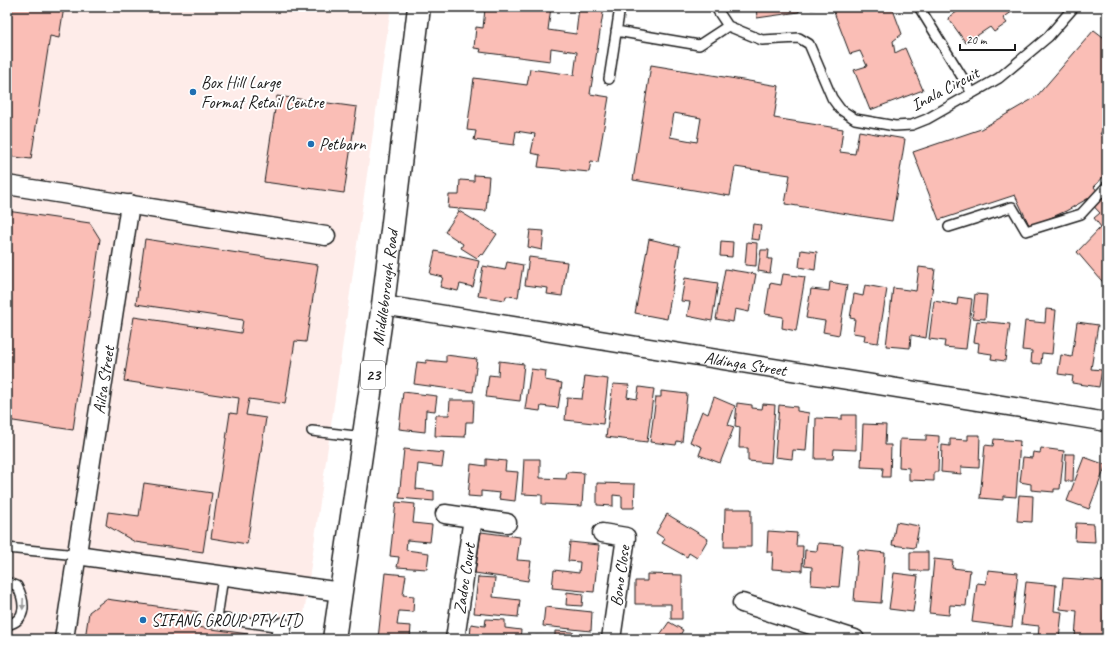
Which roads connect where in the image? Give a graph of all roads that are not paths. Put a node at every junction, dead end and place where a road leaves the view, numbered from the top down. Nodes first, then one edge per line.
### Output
1 (419, 7) edge
2 (620, 7) edge
3 (719, 7) edge
4 (919, 7) edge
5 (1074, 7) edge
6 (728, 26) junction
7 (616, 31) junction
8 (609, 79) dead end
9 (972, 93) junction
10 (7, 185) edge
11 (1107, 186) edge
12 (130, 204) junction
13 (949, 227) dead end
14 (326, 236) dead end
15 (383, 306) junction
16 (1107, 422) edge
17 (312, 430) dead end
18 (364, 437) junction
19 (445, 514) dead end
20 (473, 518) junction
21 (507, 523) dead end
22 (602, 534) dead end
23 (7, 548) edge
24 (77, 555) junction
25 (223, 576) junction
26 (7, 582) edge
27 (341, 592) junction
28 (742, 603) dead end
29 (7, 625) edge
30 (281, 633) edge
31 (64, 639) edge
32 (334, 639) edge
33 (455, 639) edge
34 (611, 639) edge
35 (856, 639) edge

1 - 15 main road, Middleborough Road / 23
2 - 7 lane
3 - 6 lane
4 - 9 lane
5 - 9 lane, Inala Circuit
6 - 7 lane
6 - 9 lane, Inala Circuit
7 - 8 lane
10 - 12 street
11 - 13 lane
12 - 14 street
12 - 24 street, Ailsa Street
15 - 16 street, Aldinga Street
15 - 18 main road, Middleborough Road / 23
17 - 18 lane
18 - 27 main road, Middleborough Road / 23
19 - 20 street
20 - 21 street
20 - 33 street, Zadoc Court
22 - 34 street, Bono Close
23 - 24 lane
24 - 25 street
24 - 31 street, Ailsa Street
25 - 27 street
25 - 30 lane
26 -> 29 lane
27 - 32 main road, Middleborough Road / 23
28 - 35 street

